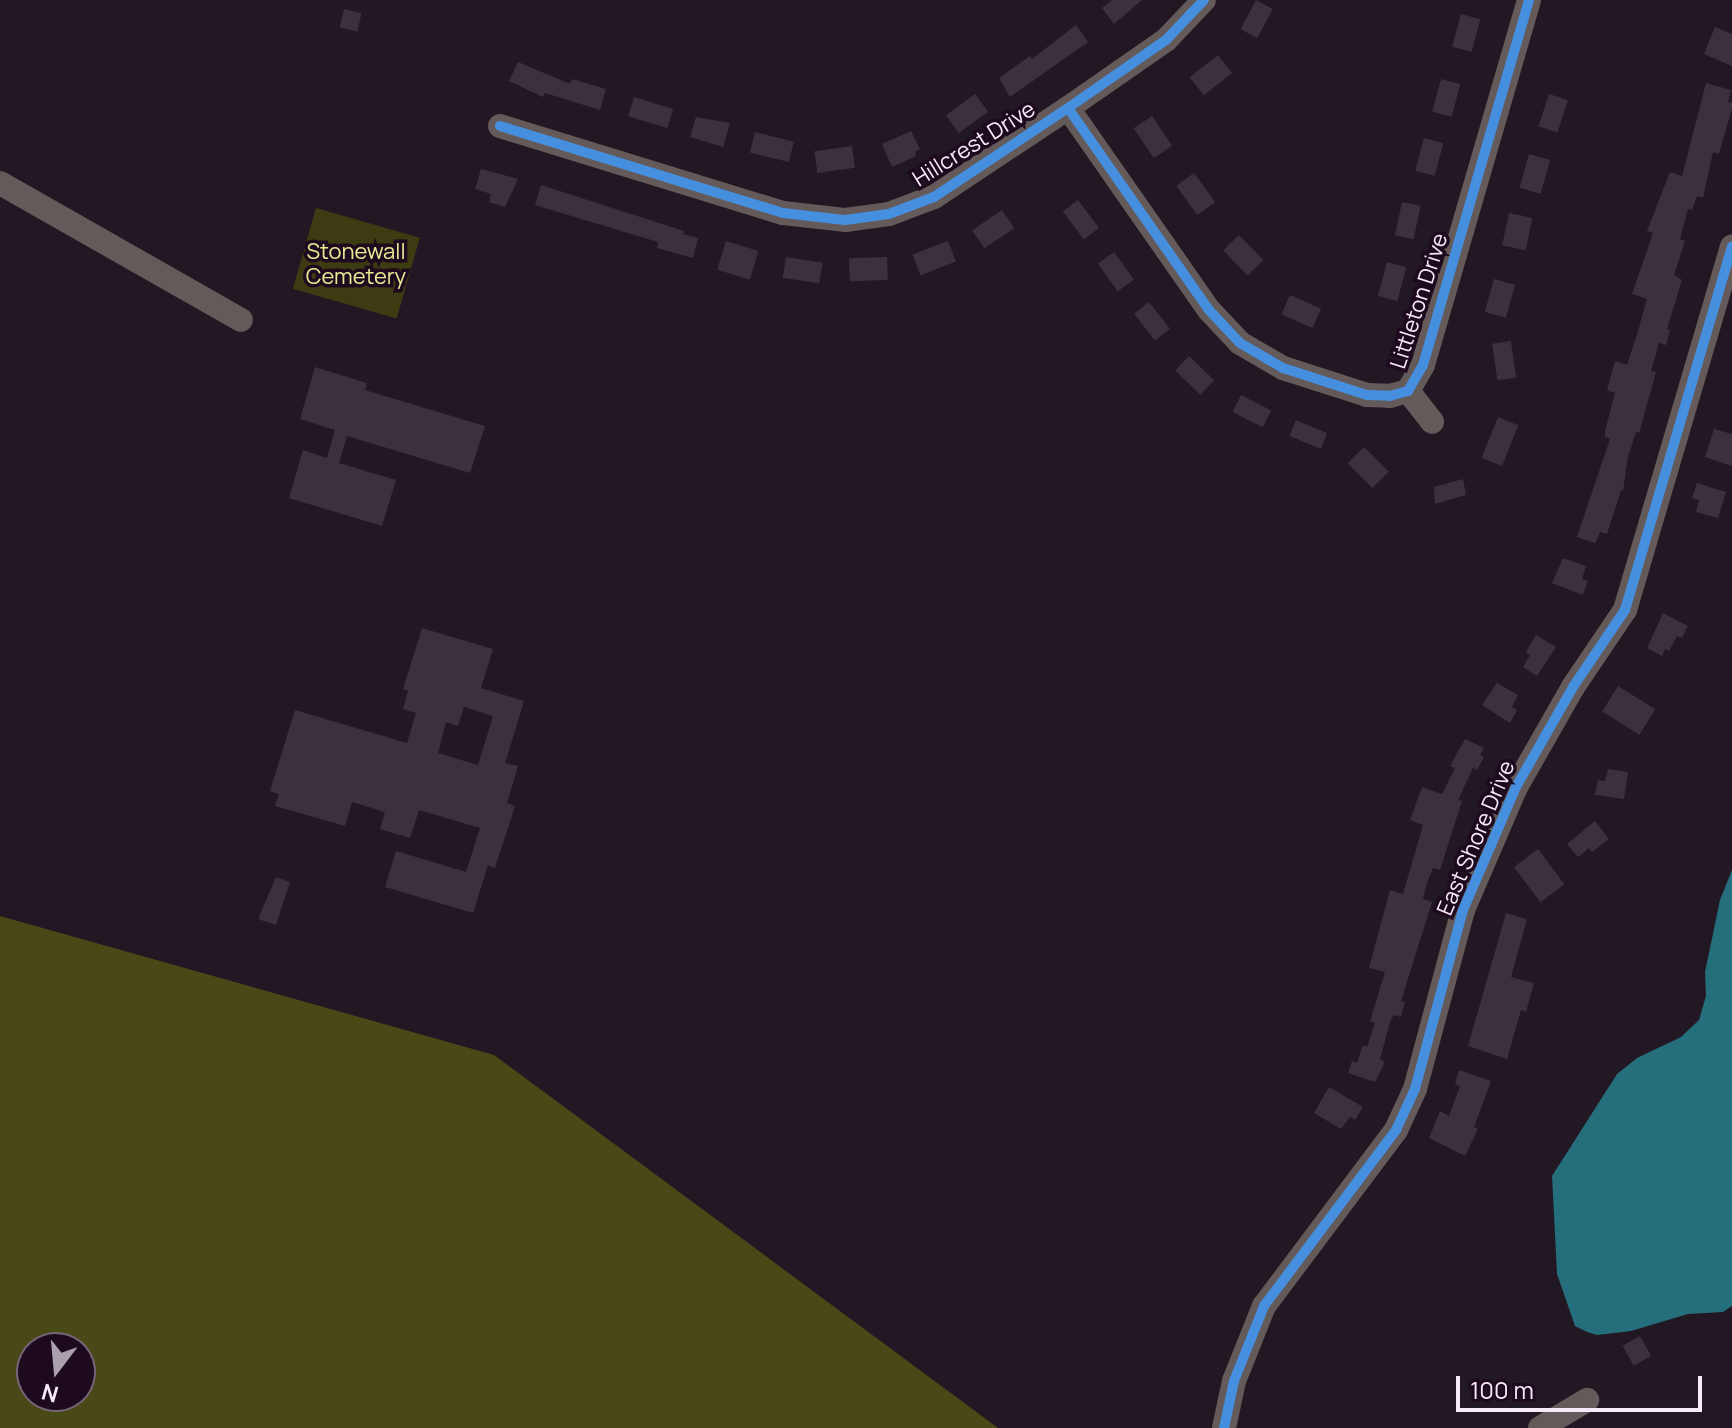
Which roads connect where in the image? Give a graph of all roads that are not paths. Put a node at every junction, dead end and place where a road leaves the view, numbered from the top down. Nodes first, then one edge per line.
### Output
1 (1204, 0) edge
2 (1529, 0) edge
3 (1068, 108) junction
4 (500, 126) dead end
5 (0, 183) edge
6 (1732, 246) edge
7 (241, 320) dead end
8 (1408, 391) junction
9 (1432, 422) dead end
10 (1587, 1400) dead end
11 (1224, 1428) edge
12 (1540, 1428) edge

1 - 3 street, Hillcrest Drive
2 - 8 street, Littleton Drive
3 - 4 street, Hillcrest Drive
3 - 8 street, Littleton Drive
5 - 7 street
6 - 11 street, East Shore Drive
8 - 9 street, Littleton Drive
10 - 12 street

